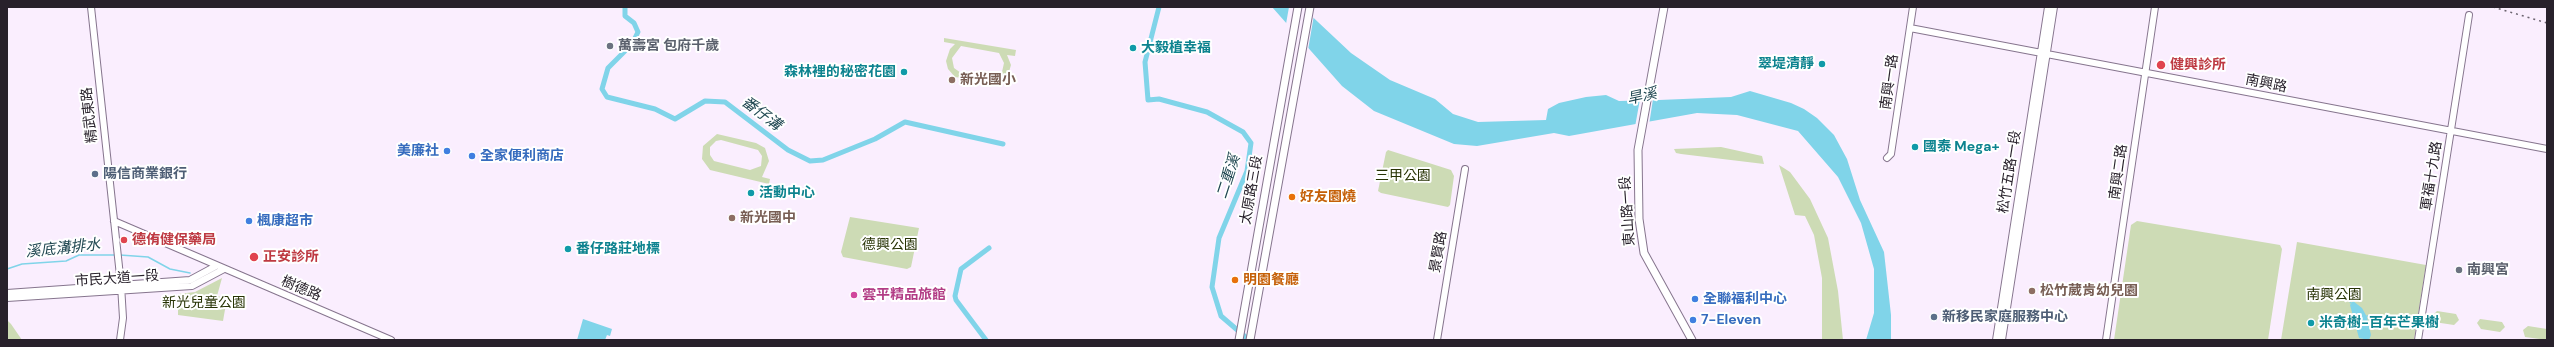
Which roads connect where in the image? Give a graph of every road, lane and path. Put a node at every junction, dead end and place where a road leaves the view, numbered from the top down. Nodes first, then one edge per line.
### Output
1 (91, 7) edge
2 (1298, 7) edge
3 (1310, 7) edge
4 (1664, 7) edge
5 (1913, 7) edge
6 (2048, 7) edge
7 (2054, 7) edge
8 (2155, 7) edge
9 (2469, 15) dead end
10 (1910, 28) junction
11 (2044, 53) junction
12 (2145, 74) junction
13 (2451, 131) junction
14 (2547, 149) edge
15 (1888, 158) dead end
16 (1465, 169) dead end
17 (114, 221) junction
18 (216, 266) junction
19 (224, 269) junction
20 (121, 288) junction
21 (7, 293) edge
22 (7, 298) edge
23 (120, 340) edge
24 (390, 340) edge
25 (1239, 340) edge
26 (1250, 340) edge
27 (1437, 340) edge
28 (1692, 340) edge
29 (1996, 340) edge
30 (2002, 340) edge
31 (2106, 340) edge
32 (2418, 340) edge

1 - 17 street, 精武東路
2 - 25 main road, 太原路三段
3 - 26 main road, 太原路三段
4 - 28 main road, 東山路一段
5 - 10 street, 南興一路
6 - 11 street, 松竹五路一段
7 - 11 street, 松竹五路一段
8 - 12 street, 南興二路
9 - 13 street, 軍福十九路
10 - 11 street, 南興路
10 - 15 street, 南興一路
11 - 12 street, 南興路
11 - 29 street, 松竹五路一段
11 - 30 street, 松竹五路一段
12 - 13 street, 南興路
12 - 31 street, 南興二路
13 - 14 street, 南興路
13 - 32 street, 軍福十九路
16 - 27 street, 景賢路
17 - 18 street, 樹德路
17 - 20 street, 精武東路
18 - 19 street, 樹德路
18 - 20 street, 市民大道一段
19 - 20 street, 市民大道一段
19 - 24 street, 樹德路
20 - 21 street, 市民大道一段
20 - 22 street, 市民大道一段
20 - 23 street, 精武東路

